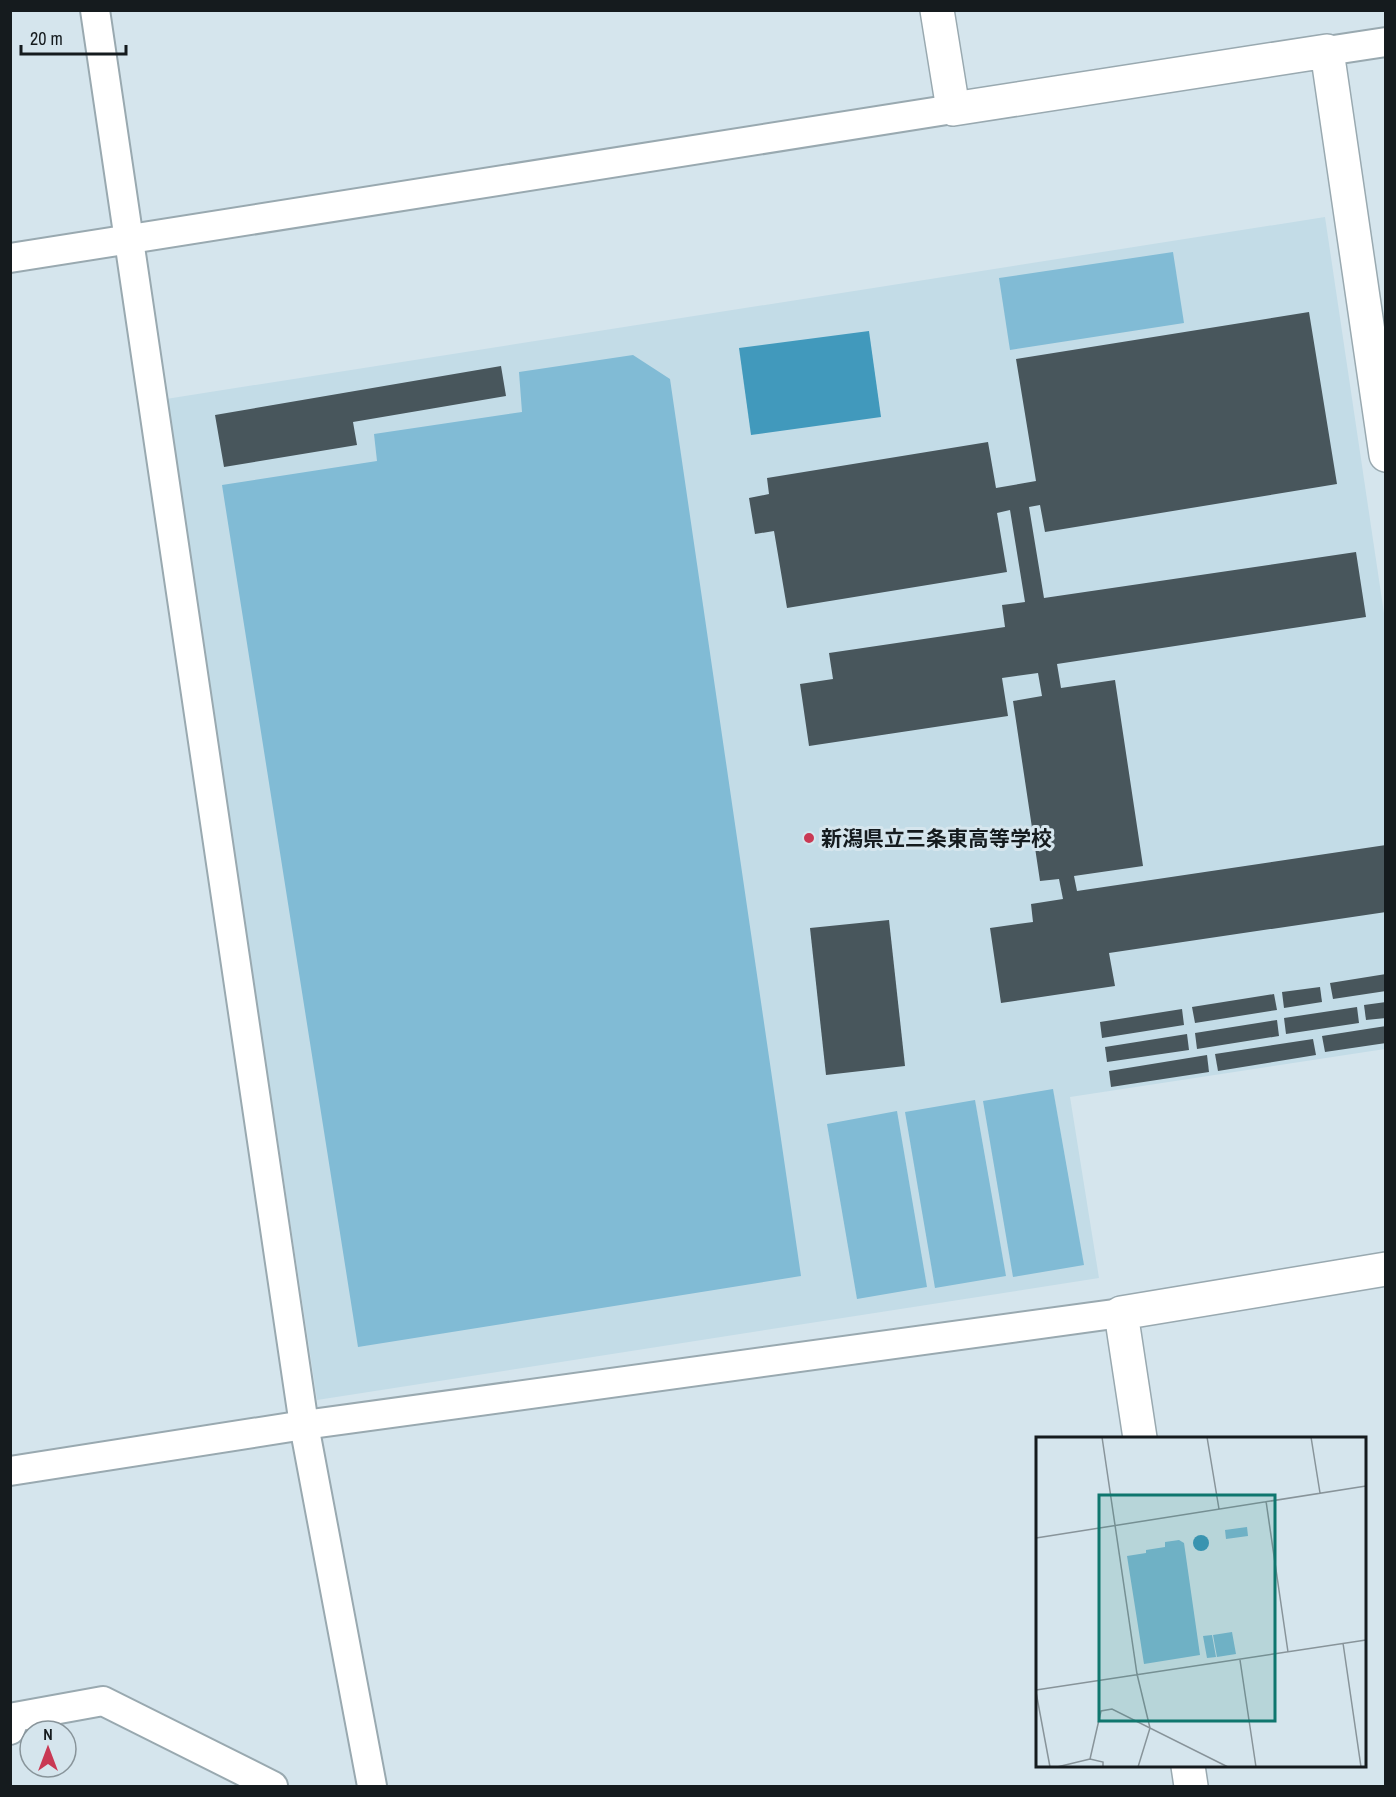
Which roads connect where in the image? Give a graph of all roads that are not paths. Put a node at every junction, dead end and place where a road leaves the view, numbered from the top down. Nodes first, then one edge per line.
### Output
1 (95, 10) edge
2 (937, 10) edge
3 (1386, 42) edge
4 (1327, 51) junction
5 (953, 109) junction
6 (129, 239) junction
7 (10, 258) edge
8 (1386, 455) edge
9 (1386, 1269) edge
10 (1121, 1313) junction
11 (304, 1425) junction
12 (1140, 1437) edge
13 (10, 1471) edge
14 (10, 1730) edge
15 (1188, 1767) edge
16 (273, 1786) edge
17 (372, 1786) edge
18 (1191, 1786) edge

1 - 6 street
2 - 5 street
3 - 4 street
4 - 5 street
4 - 8 street
5 - 6 street
6 - 7 street
6 - 11 street
9 - 10 street
10 - 11 street
10 - 12 street
11 - 13 street
11 - 17 street
14 - 16 street
15 - 18 street

